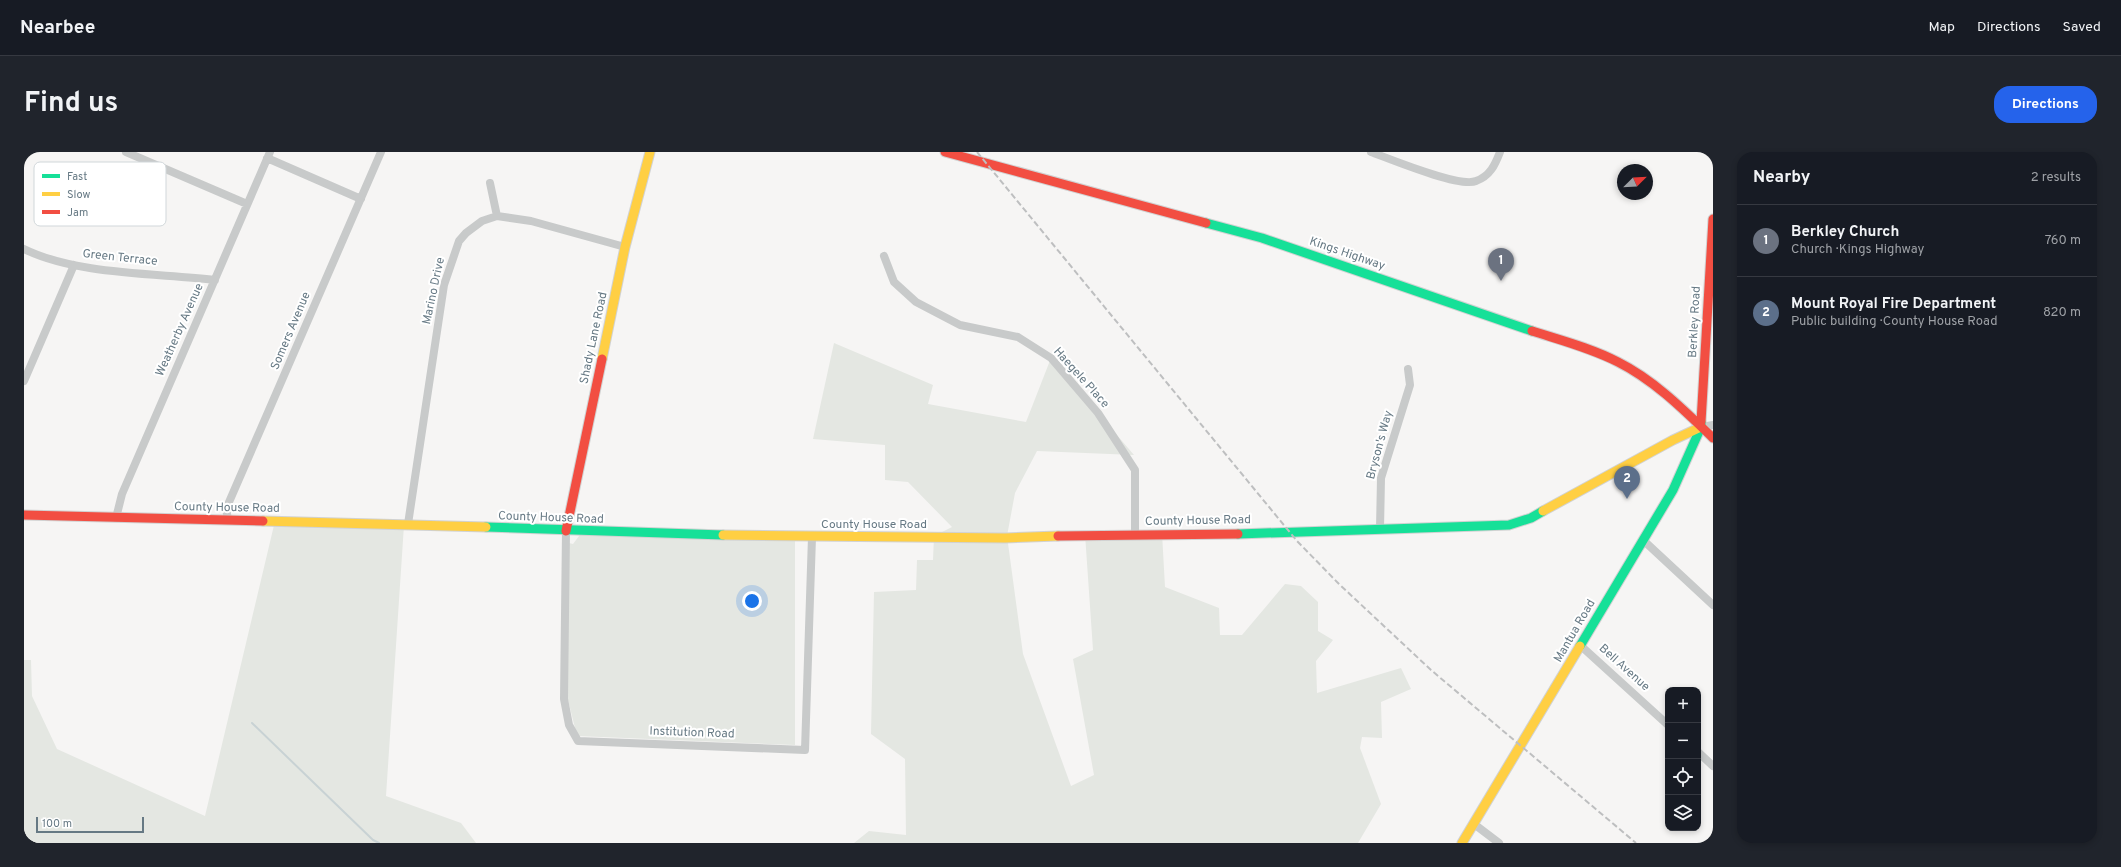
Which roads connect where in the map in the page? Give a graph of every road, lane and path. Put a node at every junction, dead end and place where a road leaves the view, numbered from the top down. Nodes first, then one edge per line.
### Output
1 (126, 152) edge
2 (381, 152) edge
3 (650, 152) edge
4 (945, 152) edge
5 (1371, 152) edge
6 (1500, 152) edge
7 (268, 155) edge
8 (149, 162) edge
9 (166, 169) edge
10 (490, 183) dead end
11 (361, 199) junction
12 (247, 204) junction
13 (497, 216) junction
14 (1713, 219) edge
15 (625, 247) junction
16 (24, 249) edge
17 (884, 256) dead end
18 (74, 265) junction
19 (215, 280) junction
20 (1408, 369) dead end
21 (24, 381) edge
22 (1713, 425) edge
23 (1700, 427) junction
24 (1713, 438) edge
25 (24, 515) edge
26 (116, 518) junction
27 (228, 519) junction
28 (408, 524) junction
29 (1380, 529) junction
30 (566, 531) junction
31 (1135, 534) junction
32 (812, 537) junction
33 (1643, 540) junction
34 (1713, 605) edge
35 (1581, 646) junction
36 (1666, 723) edge
37 (1701, 755) edge
38 (1713, 766) edge
39 (1474, 824) junction
40 (1462, 843) edge
41 (1499, 843) edge

1 - 8 street
2 - 11 street, Somers Avenue
3 - 15 street, Shady Lane Road
4 - 23 street, Kings Highway
5 - 6 street
7 - 11 street
7 - 12 street, Weatherby Avenue
9 - 12 street
10 - 13 street
11 - 27 street, Somers Avenue
12 - 19 street, Weatherby Avenue
13 - 15 street
13 - 28 street, Marino Drive
14 - 23 street, Berkley Road
15 - 30 street, Shady Lane Road
16 - 18 street, Green Terrace
17 - 31 street, Haegele Place
18 - 19 street, Green Terrace
18 - 21 street
19 - 26 street, Weatherby Avenue
20 - 29 street, Bryson's Way
22 - 23 street
23 - 24 street, Kings Highway
23 - 29 street, County House Road
23 - 33 street, Mantua Road
25 - 26 street, County House Road
26 - 27 street, County House Road
27 - 28 street, County House Road
28 - 30 street, County House Road
29 - 31 street, County House Road
30 - 32 street, County House Road
30 - 32 street, Institution Road
31 - 32 street, County House Road
33 - 34 street
33 - 35 street, Mantua Road
35 - 36 street, Bell Avenue
35 - 39 street, Mantua Road
37 - 38 street
39 - 40 street, Mantua Road
39 - 41 street

